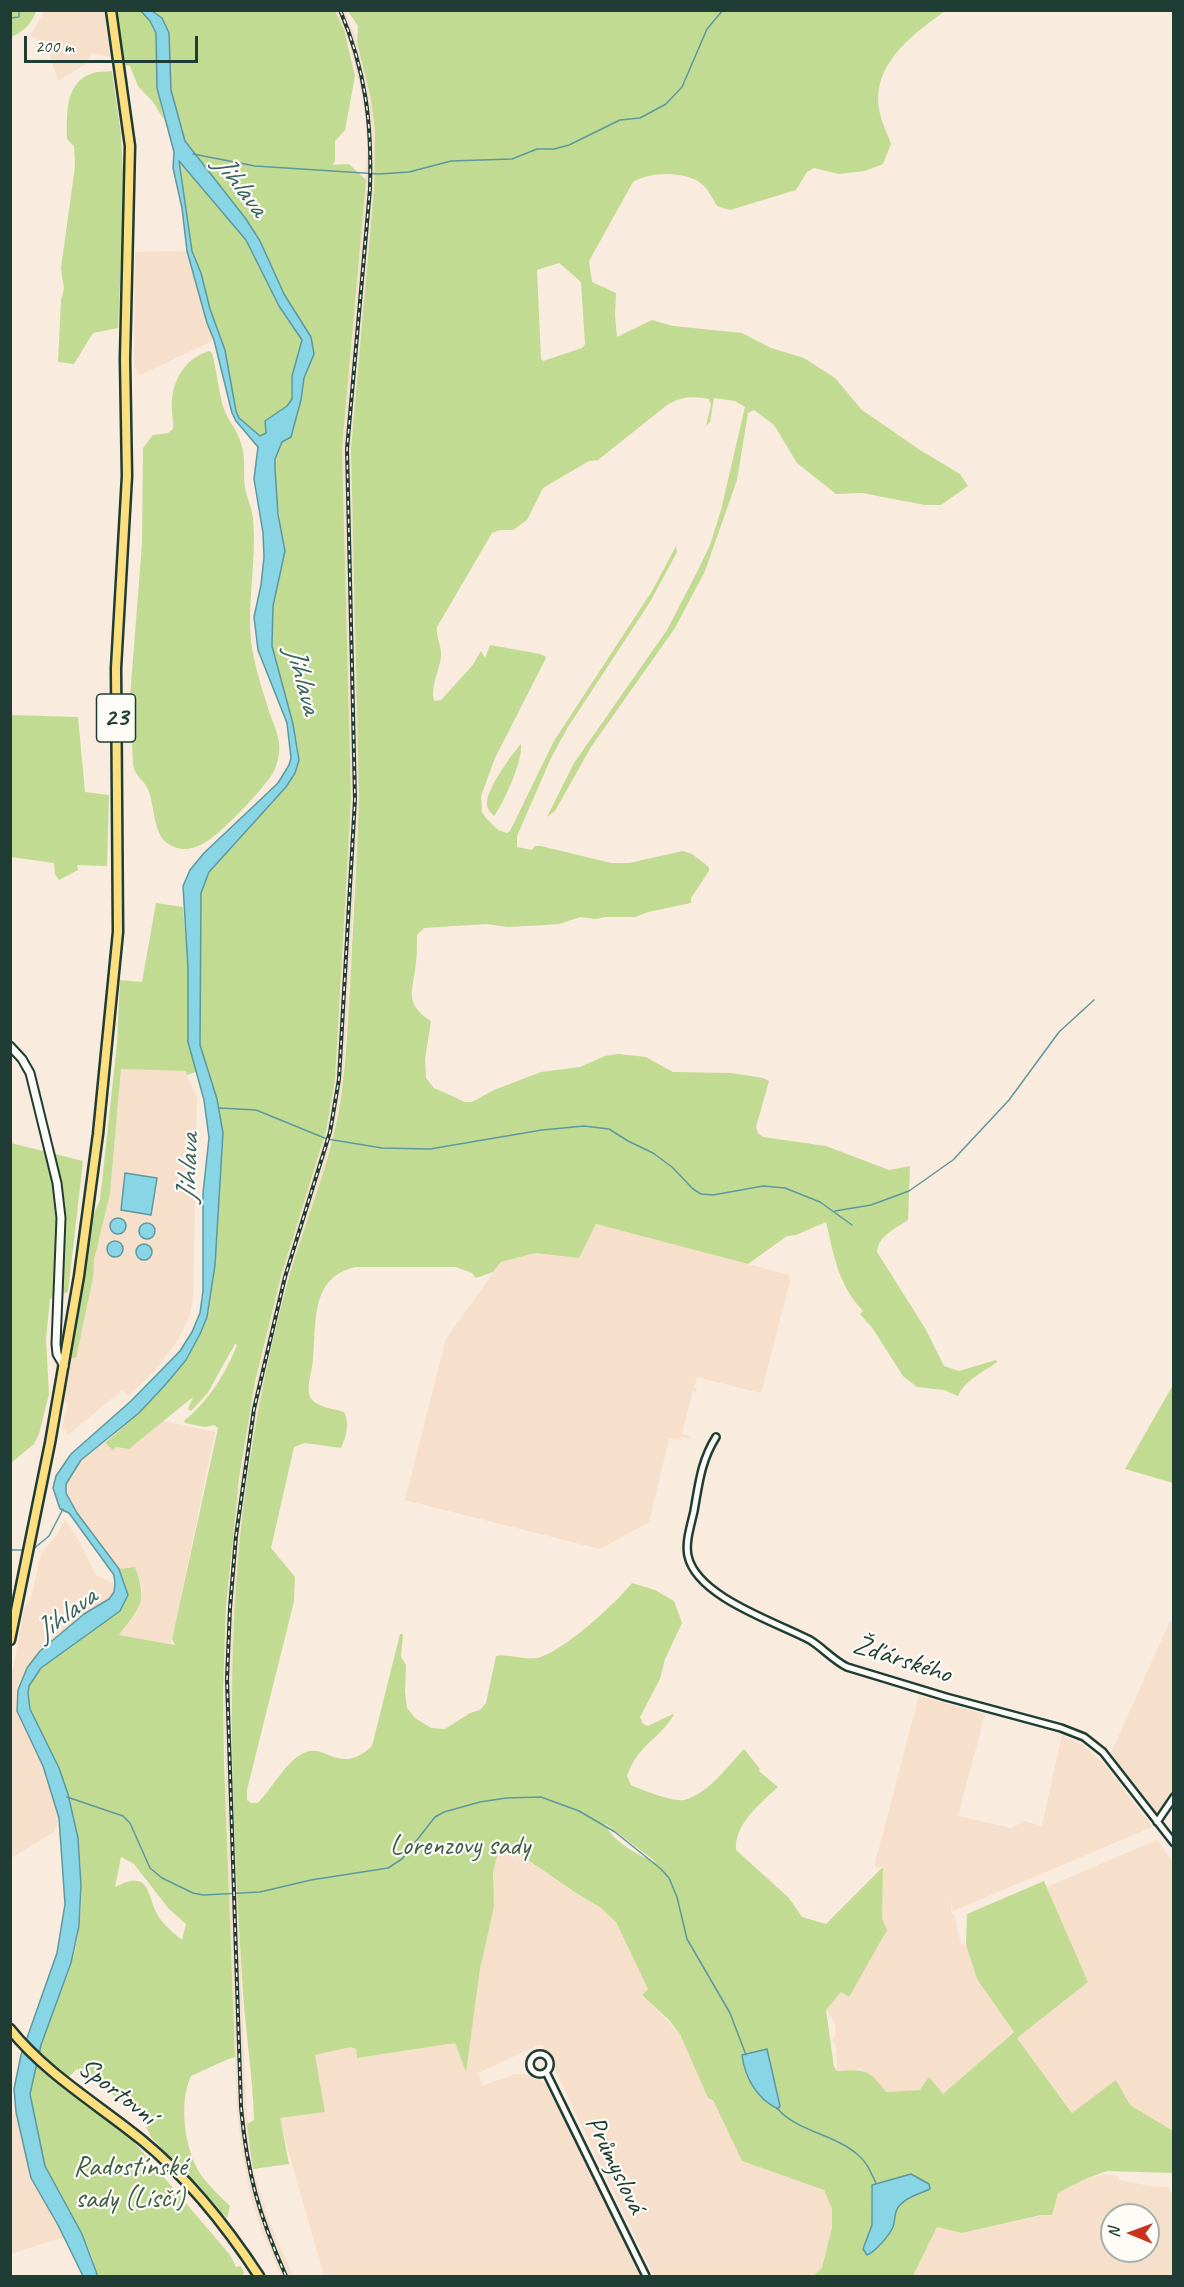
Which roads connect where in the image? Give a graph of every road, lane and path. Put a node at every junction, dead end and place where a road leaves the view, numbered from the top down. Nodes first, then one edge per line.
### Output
1 (111, 10) edge
2 (10, 1046) edge
3 (63, 1366) junction
4 (716, 1437) dead end
5 (10, 1640) edge
6 (1173, 1797) edge
7 (1157, 1822) junction
8 (1173, 1843) edge
9 (12, 2030) edge
10 (546, 2072) dead end
11 (259, 2277) edge
12 (646, 2277) edge

1 - 3 main road, 23
2 - 3 street
3 - 5 main road, 23
4 - 7 street, Žďárského
6 - 7 street
7 - 8 street, Žďárského
9 - 11 main road, Sportovní
10 - 12 street, Průmyslová

